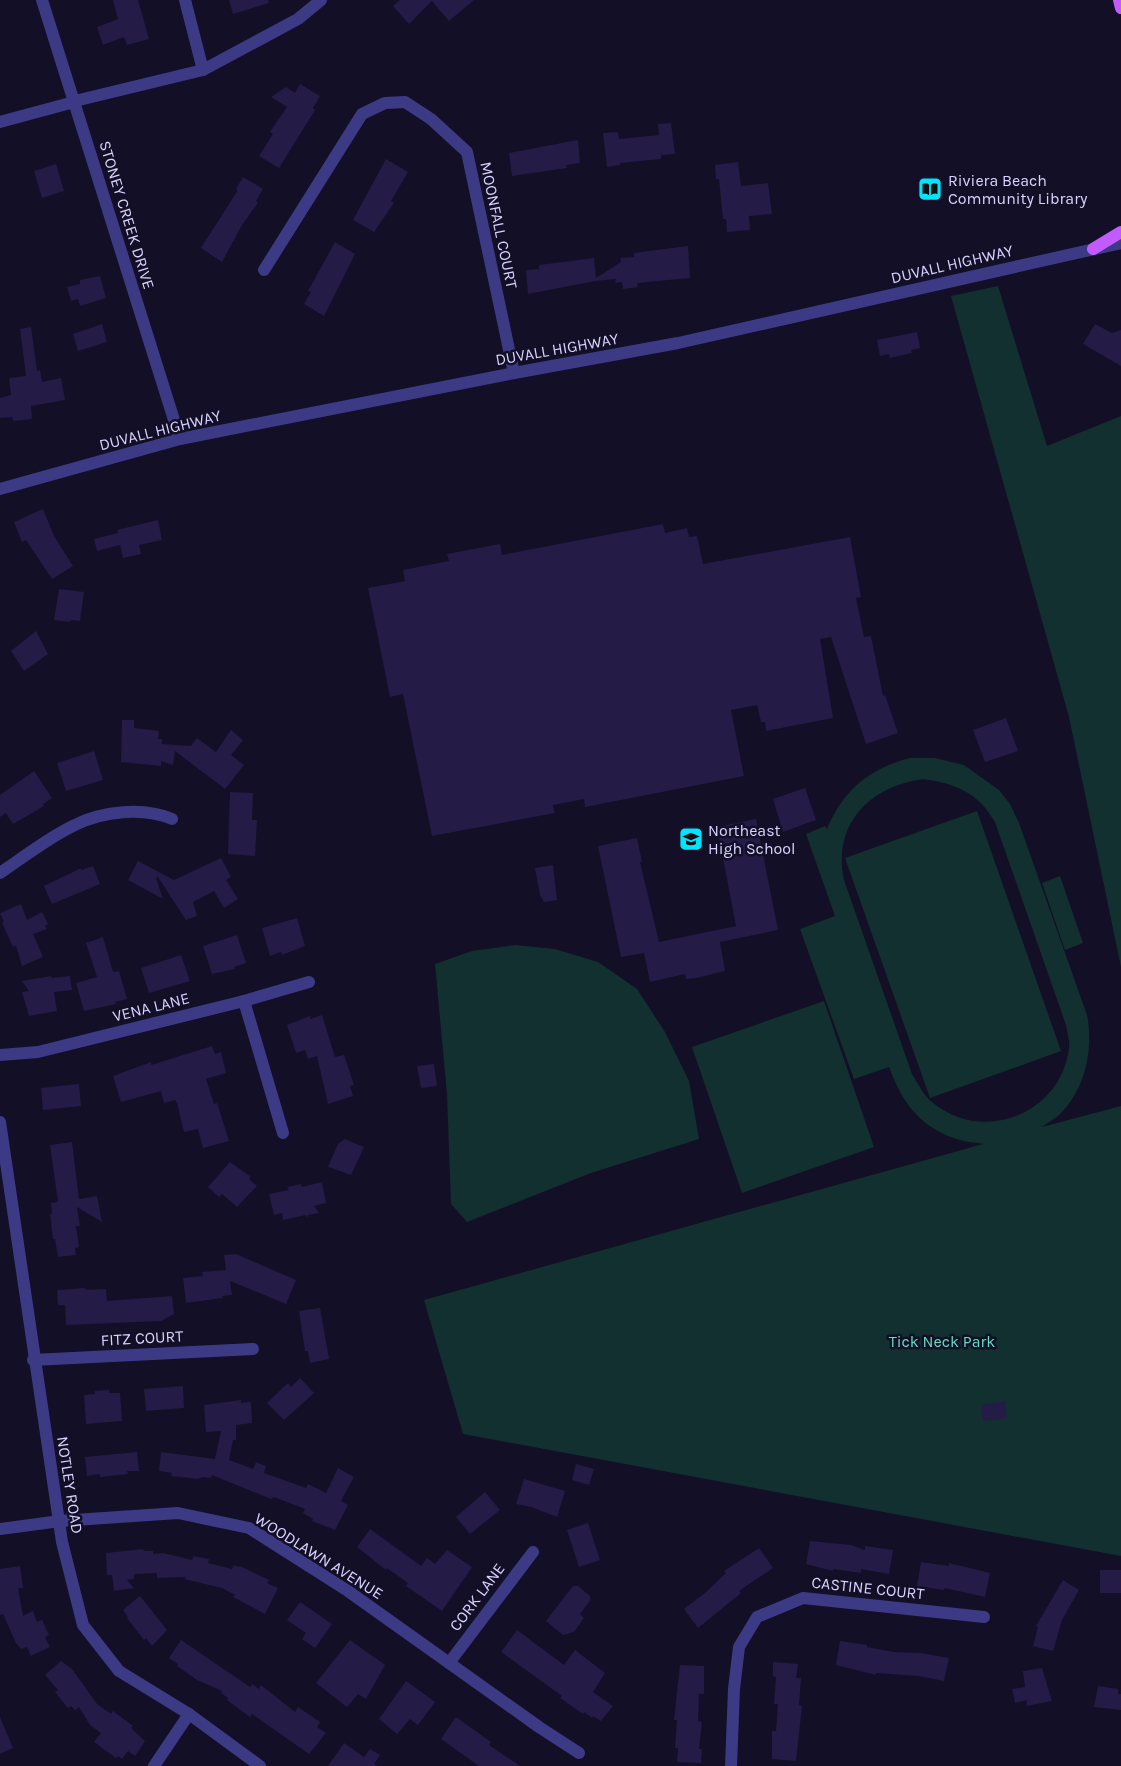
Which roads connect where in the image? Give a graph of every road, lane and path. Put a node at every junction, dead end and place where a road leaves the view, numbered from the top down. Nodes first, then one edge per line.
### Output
1 (42, 0) edge
2 (185, 0) edge
3 (321, 0) edge
4 (1119, 0) edge
5 (1121, 8) edge
6 (203, 70) junction
7 (74, 102) junction
8 (0, 122) edge
9 (1121, 232) edge
10 (1121, 243) edge
11 (1093, 249) junction
12 (264, 270) dead end
13 (514, 373) junction
14 (180, 439) junction
15 (0, 489) edge
16 (172, 819) dead end
17 (0, 873) edge
18 (309, 982) dead end
19 (244, 1001) junction
20 (0, 1055) edge
21 (0, 1122) edge
22 (283, 1133) dead end
23 (253, 1349) dead end
24 (34, 1360) junction
25 (60, 1521) junction
26 (0, 1529) edge
27 (533, 1552) dead end
28 (984, 1617) dead end
29 (449, 1663) junction
30 (189, 1714) junction
31 (579, 1753) dead end
32 (154, 1766) edge
33 (260, 1766) edge
34 (731, 1766) edge

1 - 7 street, STONEY CREEK DRIVE
2 - 6 street
3 - 6 street
4 - 5 main road
6 - 7 street
7 - 8 street
7 - 14 street, STONEY CREEK DRIVE
9 - 11 main road
10 - 11 street, DUVALL HIGHWAY
11 - 13 street, DUVALL HIGHWAY
12 - 13 street, MOONFALL COURT
13 - 14 street, DUVALL HIGHWAY
14 - 15 street, DUVALL HIGHWAY
16 - 17 street
18 - 19 street, VENA LANE
19 - 20 street, VENA LANE
19 - 22 street
21 - 24 street, NOTLEY ROAD
23 - 24 street, FITZ COURT
24 - 25 street, NOTLEY ROAD
25 - 26 street, WOODLAWN AVENUE
25 - 29 street, WOODLAWN AVENUE
25 - 30 street, NOTLEY ROAD
27 - 29 street, CORK LANE
28 - 34 street, CASTINE COURT
29 - 31 street, WOODLAWN AVENUE
30 - 32 street
30 - 33 street, NOTLEY ROAD

